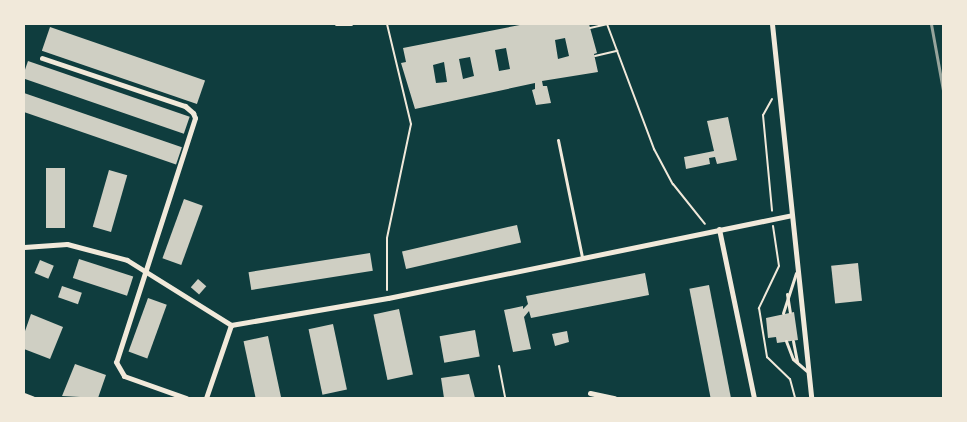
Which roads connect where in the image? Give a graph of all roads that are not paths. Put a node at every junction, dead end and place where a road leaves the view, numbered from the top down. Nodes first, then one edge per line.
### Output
1 (336, 24) edge
2 (351, 24) edge
3 (772, 24) edge
4 (42, 58) dead end
5 (558, 140) dead end
6 (791, 215) junction
7 (719, 229) junction
8 (24, 246) edge
9 (582, 257) junction
10 (146, 270) junction
11 (796, 273) junction
12 (787, 294) junction
13 (790, 312) dead end
14 (783, 313) dead end
15 (232, 325) junction
16 (793, 340) dead end
17 (786, 342) dead end
18 (797, 363) junction
19 (807, 371) junction
20 (590, 393) dead end
21 (24, 395) edge
22 (32, 398) edge
23 (186, 398) edge
24 (206, 398) edge
25 (614, 398) edge
26 (754, 398) edge
27 (811, 398) edge

1 - 2 lane
3 - 6 street
4 - 10 street
5 - 9 lane
6 - 7 street
6 - 11 street
7 - 9 street
7 - 26 street
8 - 10 street
9 - 15 street
10 - 15 street
10 - 23 street
11 - 12 lane
11 - 19 street
12 - 13 lane
12 - 14 lane
15 - 24 street
16 - 18 lane
17 - 18 lane
18 - 19 lane
19 - 27 street
20 - 25 street
21 - 22 street

